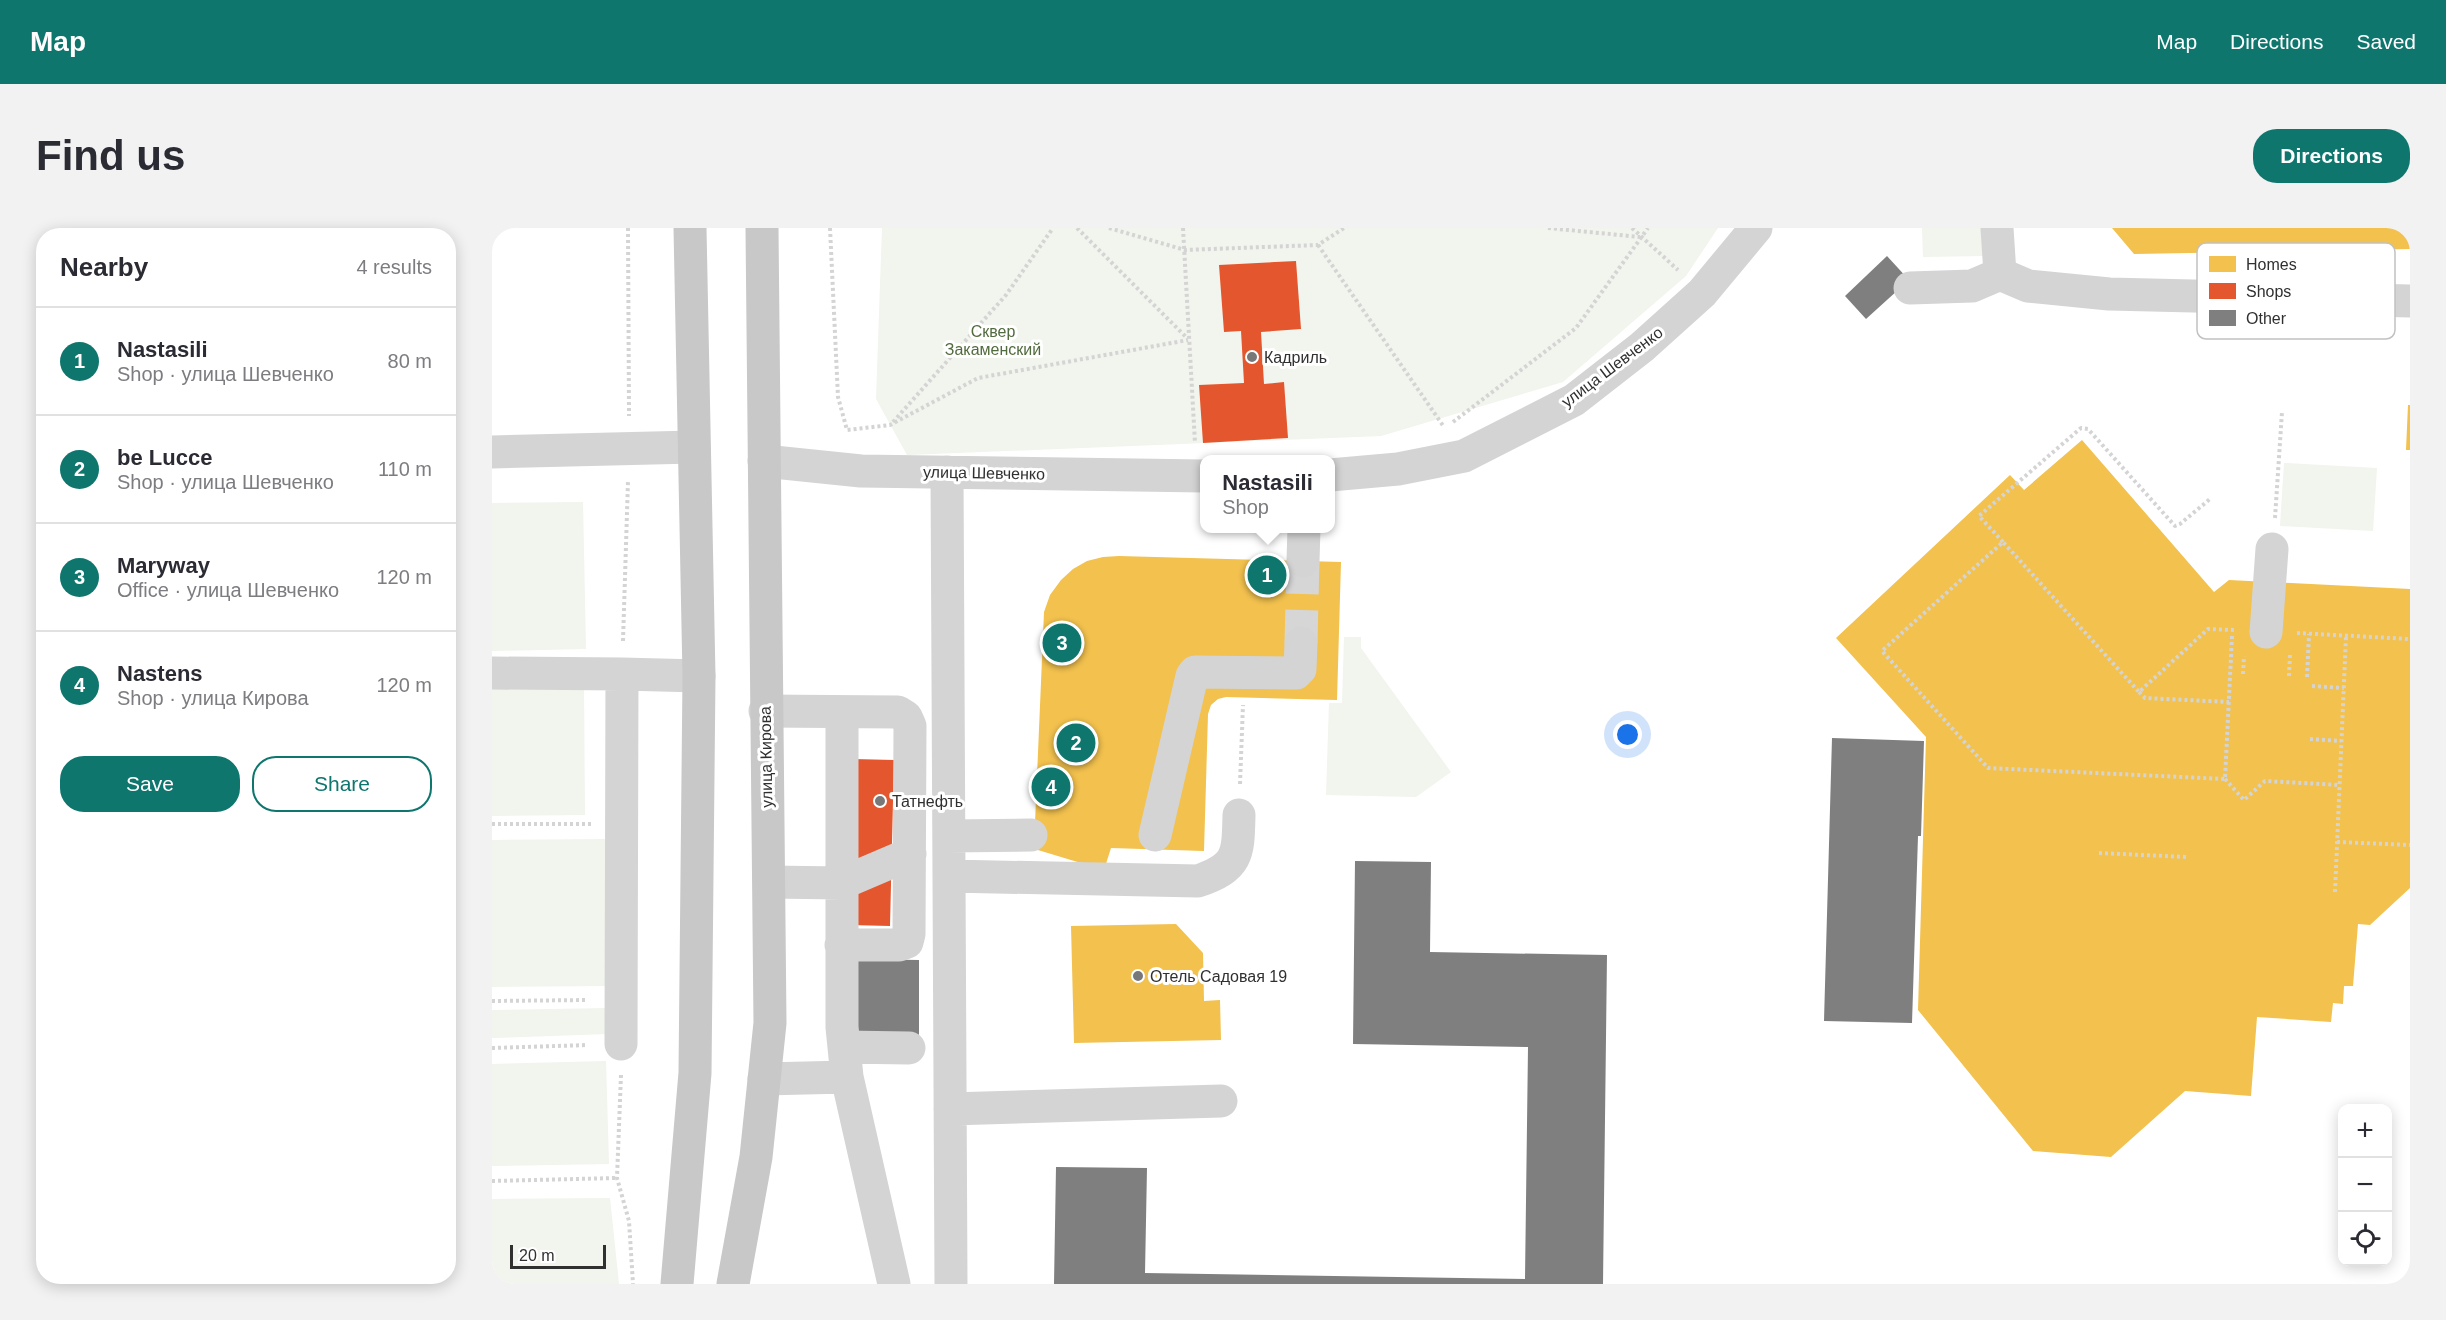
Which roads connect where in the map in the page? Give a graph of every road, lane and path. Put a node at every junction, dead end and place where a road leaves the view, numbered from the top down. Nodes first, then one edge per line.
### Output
1 (690, 228) edge
2 (762, 228) edge
3 (830, 228) edge
4 (1053, 228) edge
5 (1077, 228) edge
6 (1109, 228) edge
7 (1183, 228) edge
8 (1344, 228) edge
9 (1548, 228) edge
10 (1632, 228) edge
11 (1648, 228) edge
12 (1756, 228) edge
13 (1997, 228) edge
14 (1641, 237) junction
15 (1318, 245) junction
16 (1185, 250) junction
17 (2000, 274) junction
18 (1910, 288) dead end
19 (1702, 293) junction
20 (2197, 296) edge
21 (2395, 301) edge
22 (2410, 301) edge
23 (1188, 340) junction
24 (2282, 411) dead end
25 (890, 425) junction
26 (694, 447) junction
27 (492, 452) edge
28 (764, 460) junction
29 (1200, 466) edge
30 (947, 472) junction
31 (1335, 475) edge
32 (1200, 476) edge
33 (2210, 499) dead end
34 (1304, 533) edge
35 (2003, 542) junction
36 (2272, 549) joint
37 (1303, 561) tunnel mouth
38 (2232, 630) junction
39 (2266, 632) junction
40 (2309, 634) junction
41 (2346, 636) junction
42 (2410, 639) edge
43 (1302, 643) tunnel mouth
44 (492, 673) edge
45 (622, 674) junction
46 (699, 676) junction
47 (2307, 677) dead end
48 (2312, 686) dead end
49 (2344, 688) junction
50 (2139, 692) junction
51 (1243, 697) dead end
52 (2229, 702) junction
53 (765, 711) junction
54 (842, 712) junction
55 (2310, 739) dead end
56 (2342, 741) junction
57 (2225, 779) junction
58 (2340, 785) junction
59 (1239, 815) joint
60 (492, 824) edge
61 (598, 824) dead end
62 (1031, 835) dead end
63 (1155, 835) dead end
64 (949, 836) junction
65 (2337, 842) junction
66 (2410, 845) edge
67 (2099, 853) dead end
68 (910, 854) junction
69 (2187, 857) dead end
70 (949, 876) junction
71 (768, 882) junction
72 (842, 883) junction
73 (2335, 892) dead end
74 (841, 945) junction
75 (598, 999) dead end
76 (492, 1001) edge
77 (621, 1044) joint
78 (492, 1048) edge
79 (909, 1048) dead end
80 (846, 1062) junction
81 (764, 1079) junction
82 (1221, 1101) dead end
83 (950, 1109) junction
84 (617, 1178) dead end
85 (492, 1181) edge
86 (676, 1284) edge
87 (733, 1284) edge
88 (894, 1284) edge
89 (951, 1284) edge

1 - 26 main road
2 - 28 main road, улица Кирова
3 - 25 path
4 - 25 path
5 - 23 path
6 - 16 path
7 - 16 path
8 - 15 path
9 - 14 path
10 - 14 path
11 - 14 path
12 - 19 street, улица Шевченко
13 - 17 street
14 - 15 path
14 - 19 path
15 - 16 path
16 - 23 path
17 - 18 street
17 - 20 street
19 - 31 street, улица Шевченко
21 - 22 street
23 - 25 path
23 - 29 path
24 - 36 path
26 - 27 street
26 - 46 main road
28 - 30 street, улица Шевченко
28 - 53 main road, улица Кирова
30 - 32 street, улица Шевченко
30 - 64 street
33 - 35 path
34 - 37 street
35 - 50 path
35 - 57 path
36 - 39 street
38 - 39 path
38 - 50 path
38 - 52 path
39 - 40 path
40 - 41 path
40 - 47 path
41 - 42 path
41 - 49 path
43 - 63 street
44 - 45 street
45 - 46 street
45 - 77 street
46 - 86 main road
48 - 49 path
49 - 56 path
50 - 52 path
51 - 59 path
52 - 57 path
53 - 54 street
53 - 71 main road, улица Кирова
54 - 68 street
54 - 72 street
55 - 56 path
56 - 58 path
57 - 58 path
58 - 65 path
59 - 70 street
60 - 61 path
62 - 64 street
64 - 70 street
65 - 66 path
65 - 73 path
67 - 69 path
68 - 72 street
68 - 74 street
70 - 83 street
71 - 72 street
71 - 81 main road, улица Кирова
72 - 74 street
74 - 80 street
75 - 76 path
77 - 78 path
79 - 80 street
80 - 81 street
80 - 88 street
81 - 87 main road, улица Кирова
82 - 83 street
83 - 89 street
84 - 85 path

